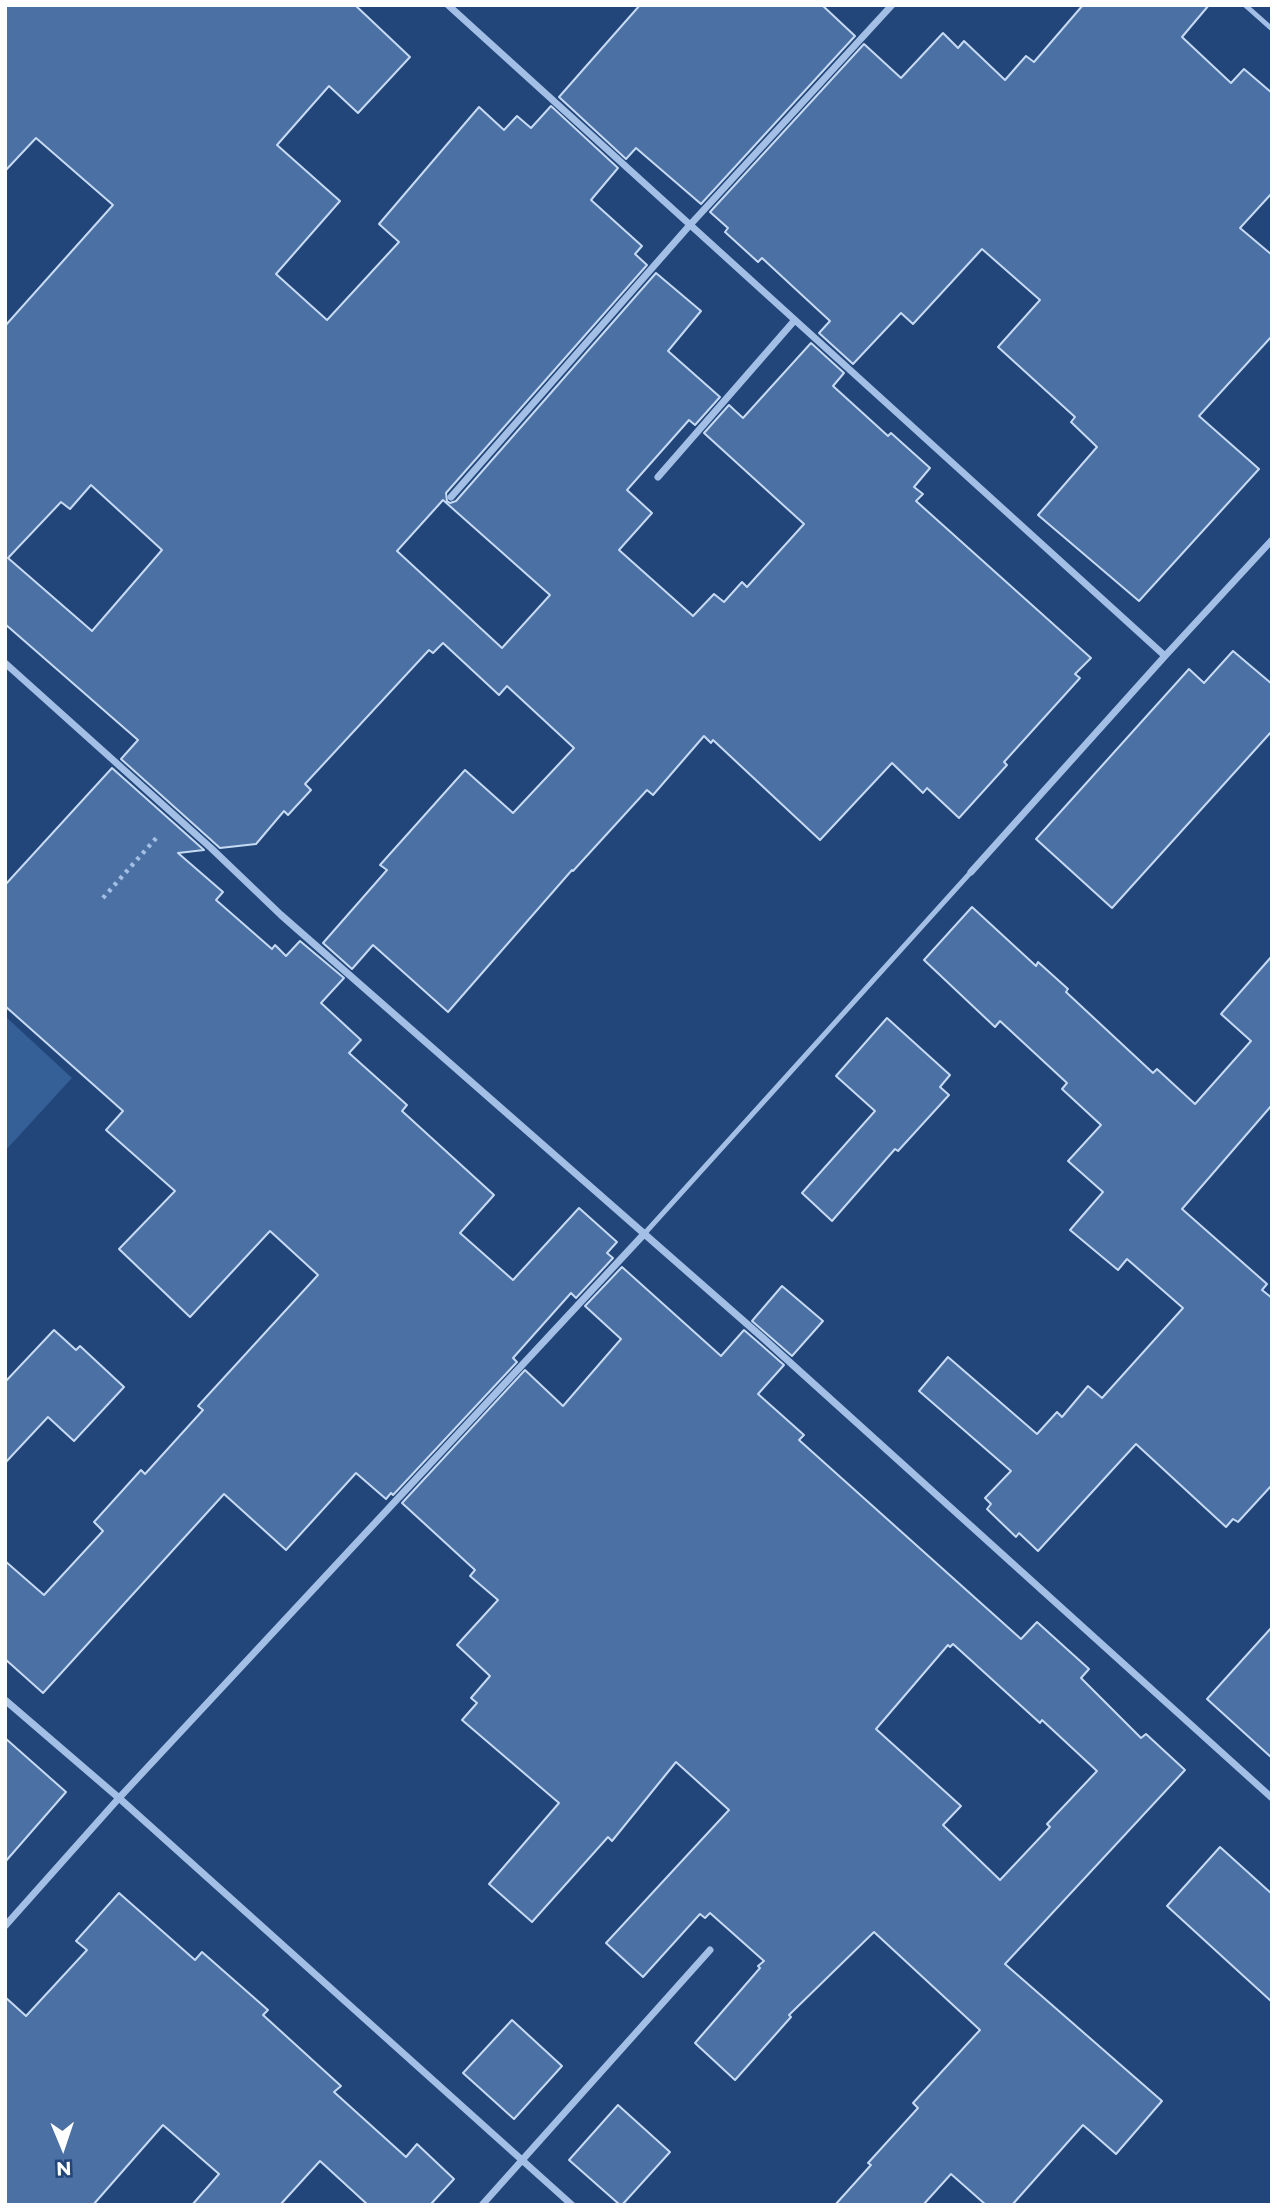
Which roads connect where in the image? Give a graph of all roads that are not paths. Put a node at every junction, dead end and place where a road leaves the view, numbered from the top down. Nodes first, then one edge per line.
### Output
1 (448, 5) edge
2 (892, 5) edge
3 (1245, 5) edge
4 (1272, 29) edge
5 (689, 226) junction
6 (794, 321) junction
7 (658, 477) dead end
8 (451, 497) dead end
9 (1271, 542) edge
10 (1165, 656) junction
11 (5, 663) edge
12 (971, 872) joint
13 (645, 1233) junction
14 (5, 1700) edge
15 (119, 1798) junction
16 (1272, 1798) edge
17 (5, 1926) edge
18 (710, 1950) dead end
19 (522, 2160) junction
20 (482, 2205) edge
21 (572, 2205) edge

1 - 5 street
2 - 5 street
3 - 4 lane
5 - 6 street
5 - 8 street
6 - 7 street
6 - 10 street
9 - 10 street
10 - 12 street
11 - 13 street
12 - 13 lane
13 - 15 street
13 - 16 street
14 - 15 street
15 - 17 street
15 - 19 street
18 - 19 street
19 - 20 street
19 - 21 street

